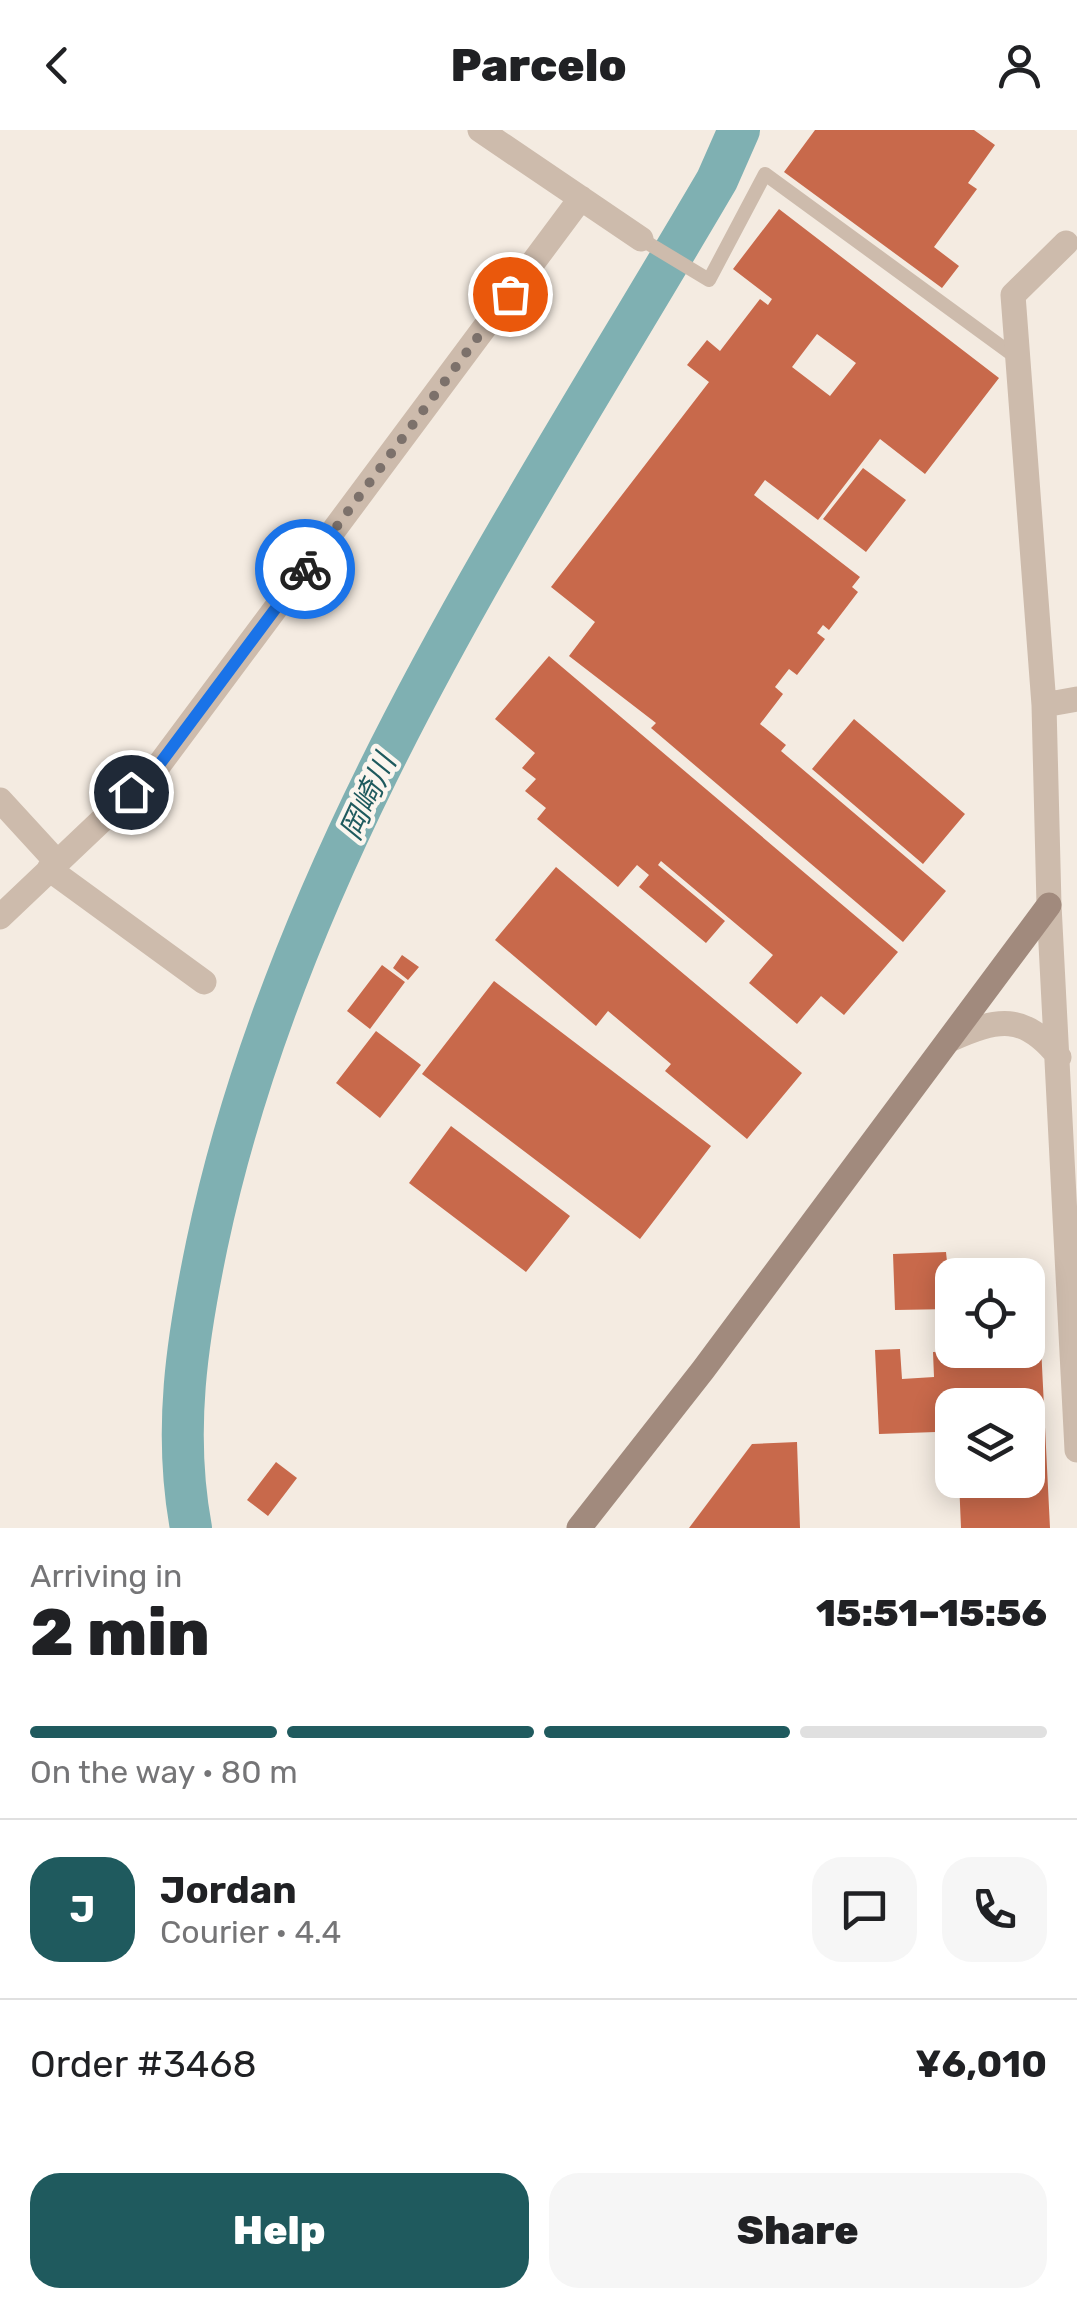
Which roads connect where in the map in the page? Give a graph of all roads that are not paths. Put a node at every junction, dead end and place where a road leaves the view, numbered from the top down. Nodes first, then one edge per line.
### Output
1 (480, 130) edge
2 (581, 198) junction
3 (641, 239) joint
4 (1066, 243) dead end
5 (1020, 360) junction
6 (1077, 698) edge
7 (1044, 705) junction
8 (0, 800) edge
9 (53, 865) junction
10 (1048, 906) junction
11 (0, 917) edge
12 (204, 982) dead end
13 (949, 1040) junction
14 (1060, 1057) junction
15 (1069, 1117) edge
16 (1077, 1450) edge
17 (579, 1528) edge

1 - 2 street
2 - 3 street
2 - 9 street
3 - 5 lane
4 - 5 street
5 - 7 street
6 - 7 street
7 - 10 street
8 - 9 street
9 - 11 street
9 - 12 street
10 - 13 street
10 - 14 street
13 - 14 street
13 - 17 street
14 - 15 street
15 - 16 street

